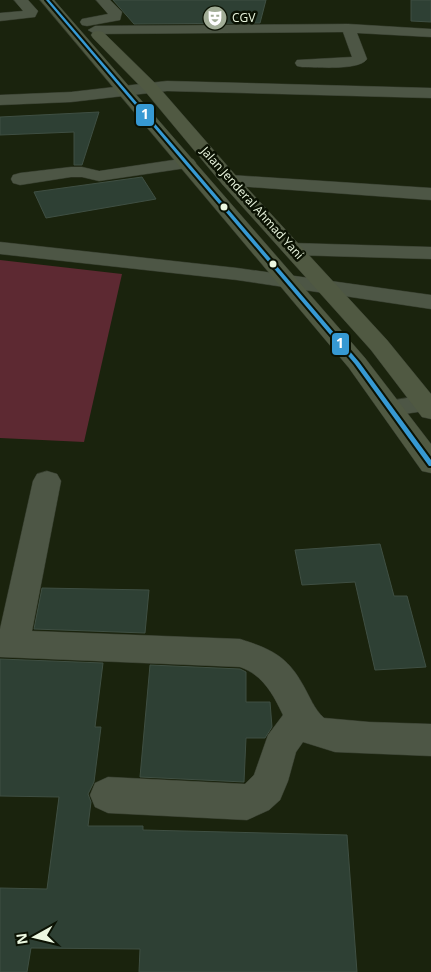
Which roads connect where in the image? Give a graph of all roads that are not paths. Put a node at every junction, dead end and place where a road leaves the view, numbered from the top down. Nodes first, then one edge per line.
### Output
1 (21, 0) edge
2 (48, 0) edge
3 (67, 0) edge
4 (103, 0) edge
5 (0, 17) edge
6 (348, 28) junction
7 (90, 31) junction
8 (431, 32) edge
9 (302, 63) dead end
10 (150, 87) junction
11 (431, 93) edge
12 (0, 100) edge
13 (130, 103) junction
14 (89, 111) dead end
15 (0, 115) edge
16 (187, 163) junction
17 (20, 179) dead end
18 (230, 181) junction
19 (431, 194) edge
20 (0, 248) edge
21 (292, 249) junction
22 (431, 253) edge
23 (287, 280) junction
24 (325, 286) junction
25 (429, 305) edge
26 (429, 405) edge
27 (392, 408) junction
28 (431, 464) edge
29 (47, 481) dead end
30 (7, 643) edge
31 (302, 719) junction
32 (431, 740) edge
33 (108, 795) dead end

1 - 5 street
2 - 7 highway, Jalan Jenderal Ahmad Yani
3 - 7 highway, Jalan Jenderal Ahmad Yani
4 - 7 street
6 - 7 street
6 - 8 street
6 - 9 street
7 - 10 highway, Jalan Jenderal Ahmad Yani
7 - 13 highway, Jalan Jenderal Ahmad Yani
10 - 11 street
10 - 13 street
10 - 18 highway, Jalan Jenderal Ahmad Yani
12 - 13 street
13 - 16 highway, Jalan Jenderal Ahmad Yani
14 - 15 street
16 - 17 street
16 - 23 highway, Jalan Jenderal Ahmad Yani
18 - 19 street
18 - 21 highway, Jalan Jenderal Ahmad Yani
20 - 23 street
21 - 22 street
21 - 24 highway, Jalan Jenderal Ahmad Yani
23 - 24 street
23 - 27 highway, Jalan Jenderal Ahmad Yani
24 - 25 street
24 - 26 highway, Jalan Jenderal Ahmad Yani
26 - 27 street
27 - 28 highway, Jalan Jenderal Ahmad Yani
29 - 30 street
30 - 31 street
31 - 32 street
31 - 33 street

